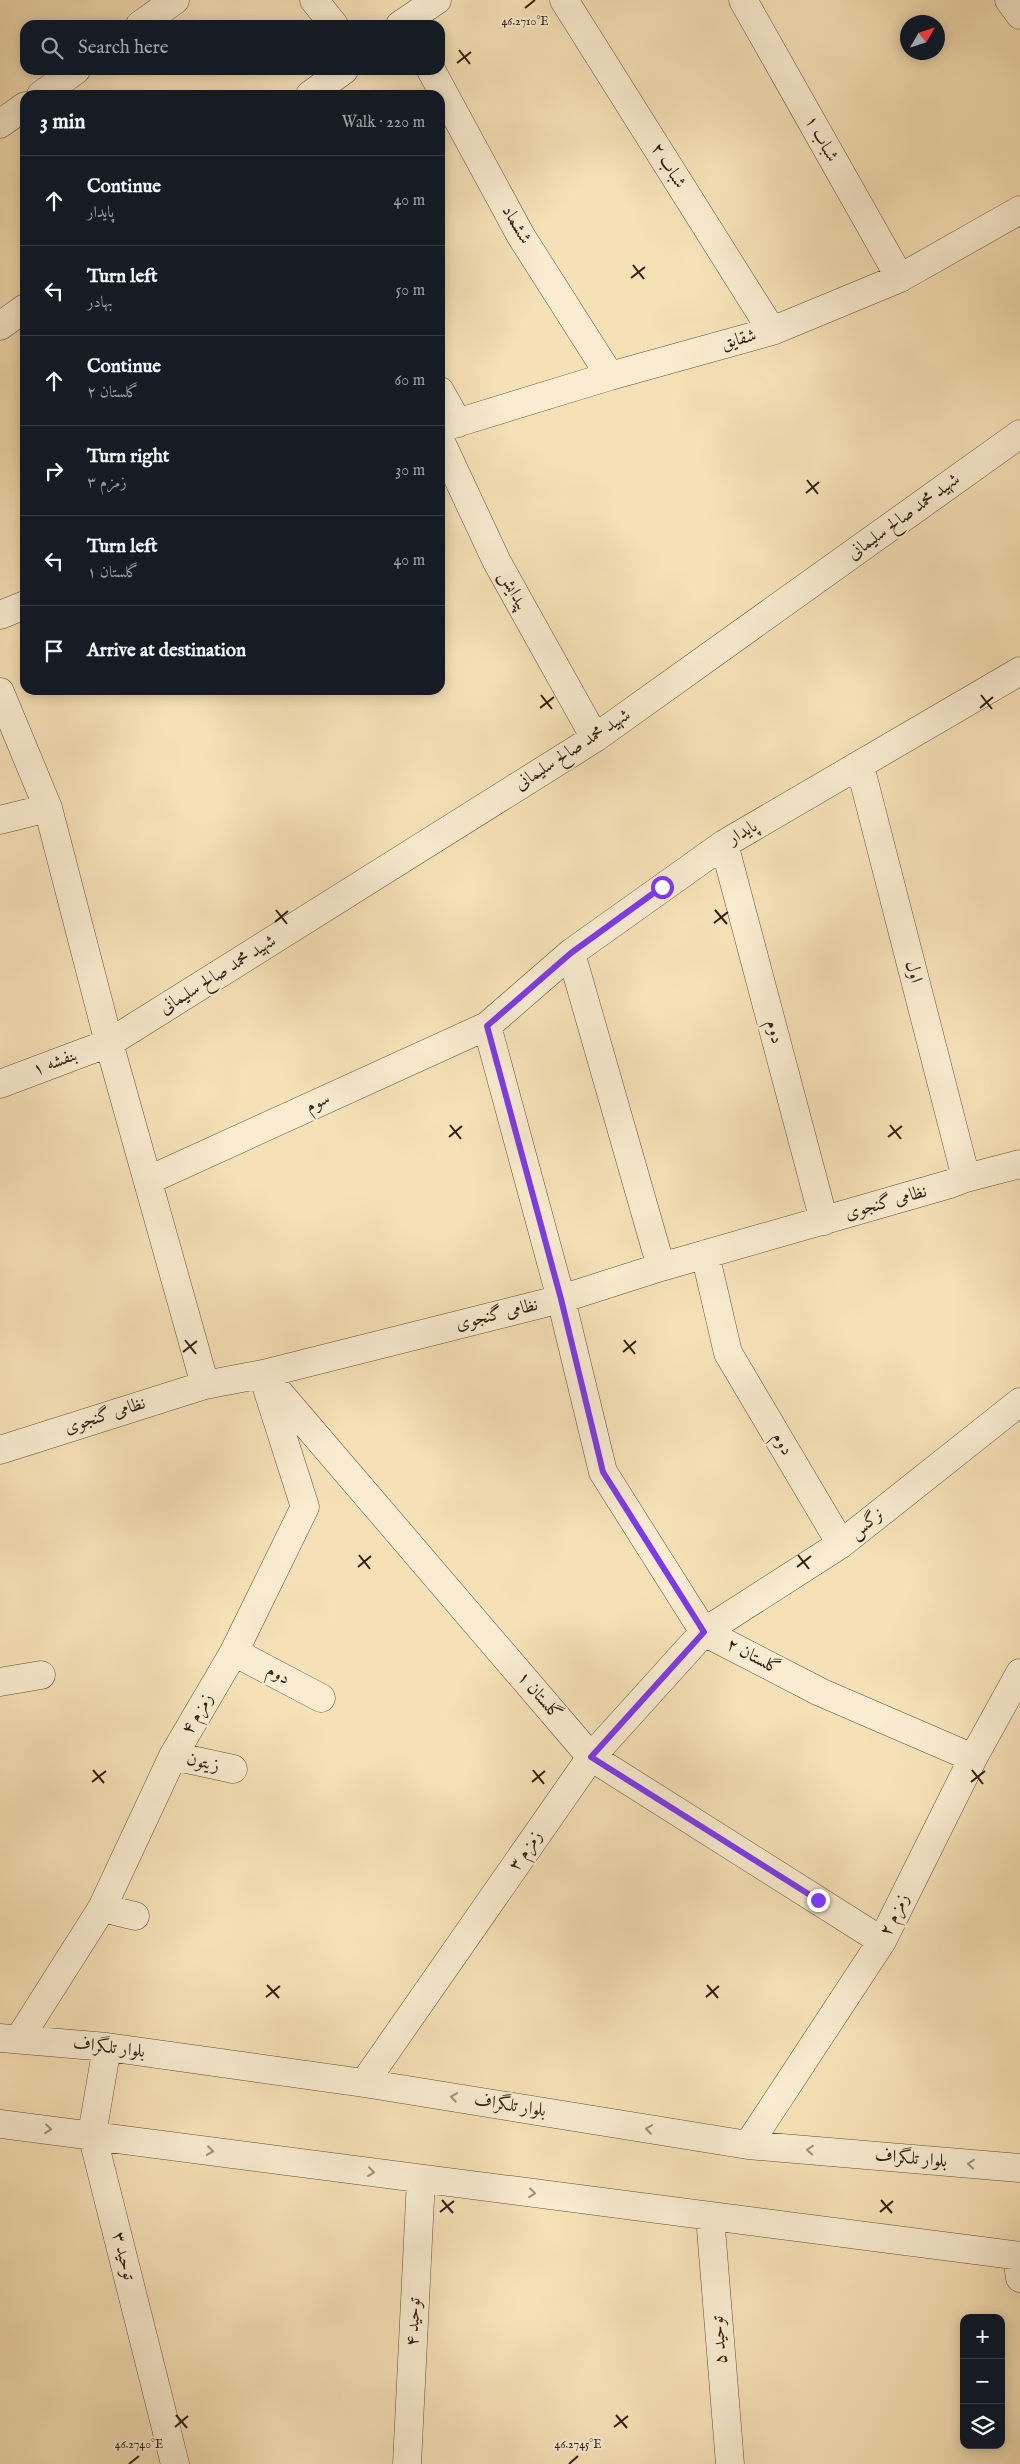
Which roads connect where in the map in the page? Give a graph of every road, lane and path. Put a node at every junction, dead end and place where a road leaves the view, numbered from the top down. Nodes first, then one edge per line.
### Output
1 (175, 0) edge
2 (314, 0) edge
3 (437, 0) edge
4 (564, 0) edge
5 (743, 0) edge
6 (1009, 0) edge
7 (1020, 15) edge
8 (147, 20) edge
9 (330, 20) edge
10 (410, 20) edge
11 (69, 75) edge
12 (337, 75) edge
13 (434, 75) edge
14 (47, 90) edge
15 (317, 90) edge
16 (442, 90) edge
17 (445, 96) edge
18 (20, 110) edge
19 (0, 124) edge
20 (1020, 210) edge
21 (900, 278) junction
22 (20, 312) edge
23 (0, 326) edge
24 (772, 331) junction
25 (610, 376) junction
26 (446, 430) edge
27 (1020, 434) edge
28 (20, 607) edge
29 (0, 615) edge
30 (1020, 671) edge
31 (0, 692) edge
32 (595, 738) junction
33 (860, 766) junction
34 (48, 808) junction
35 (0, 820) edge
36 (724, 844) junction
37 (571, 953) junction
38 (487, 1026) junction
39 (109, 1043) junction
40 (0, 1084) edge
41 (1020, 1164) edge
42 (966, 1178) junction
43 (149, 1180) junction
44 (824, 1220) junction
45 (705, 1254) junction
46 (661, 1267) junction
47 (561, 1299) junction
48 (263, 1374) junction
49 (205, 1385) junction
50 (1020, 1402) edge
51 (0, 1450) edge
52 (841, 1544) junction
53 (704, 1632) junction
54 (234, 1652) junction
55 (1020, 1673) edge
56 (41, 1675) dead end
57 (0, 1682) edge
58 (321, 1698) dead end
59 (173, 1756) junction
60 (591, 1757) junction
61 (973, 1758) junction
62 (233, 1769) dead end
63 (102, 1908) junction
64 (135, 1916) dead end
65 (882, 1941) junction
66 (9, 2038) edge
67 (107, 2047) junction
68 (364, 2083) junction
69 (0, 2124) edge
70 (92, 2134) junction
71 (748, 2145) junction
72 (1020, 2168) edge
73 (421, 2179) junction
74 (710, 2216) junction
75 (1019, 2263) edge
76 (175, 2464) edge
77 (407, 2464) edge
78 (730, 2464) edge

1 - 8 street
2 - 9 street
3 - 10 street
4 - 24 street, شباب ۲
5 - 21 street, شباب ۱
6 - 7 street
11 - 14 street
12 - 15 street
13 - 16 street, ششماد
17 - 25 street, ششماد
18 - 19 street
20 - 21 street, شقایق
21 - 24 street, شقایق
22 - 23 street
24 - 25 street, شقایق
25 - 26 street, شقایق
26 - 32 street, پیدایش
27 - 32 street, شهید محمد صالح سلیمانی
28 - 29 street
30 - 33 street, پایدار
31 - 34 street
32 - 39 street, شهید محمد صالح سلیمانی
33 - 36 street, پایدار
33 - 42 street, اول
34 - 35 street
34 - 39 street
36 - 37 street, پایدار
36 - 44 street, دوم
37 - 38 street, پایدار
37 - 46 street
38 - 43 street, سوم
38 - 47 street
39 - 40 street, بنفشه ۱
39 - 43 street
41 - 42 street, نظامی گنجوی
42 - 44 street, نظامی گنجوی
43 - 49 street
44 - 45 street, نظامی گنجوی
45 - 46 street, نظامی گنجوی
45 - 52 street, دوم
46 - 47 street, نظامی گنجوی
47 - 48 street, نظامی گنجوی
47 - 53 street
48 - 49 street, نظامی گنجوی
48 - 54 street, زمزم ۴
48 - 60 street, گلستان ۱
49 - 51 street, نظامی گنجوی
50 - 52 street, نرگس
52 - 53 street, نرگس
53 - 60 street, زمزم ۳
53 - 61 street, گلستان ۲
54 - 58 street, دوم
54 - 59 street, زمزم ۴
55 - 61 street, زمزم ۲
56 - 57 street
59 - 62 street, زیتون
59 - 63 street, زمزم ۴
60 - 65 street, گلستان ۱
60 - 68 street, زمزم ۳
61 - 65 street, زمزم ۲
63 - 64 street
63 - 66 street, زمزم ۴
65 - 71 street, زمزم ۲
66 - 67 street, بلوار تلگراف
67 - 68 street, بلوار تلگراف
67 - 70 street, توحید ۳
71 -> 68 street, بلوار تلگراف
69 -> 70 street
70 -> 73 street
70 - 76 street, توحید ۳
72 -> 71 street, بلوار تلگراف
73 -> 74 street
73 - 77 street, توحید ۴
74 - 75 street
74 - 78 street, توحید ۵

